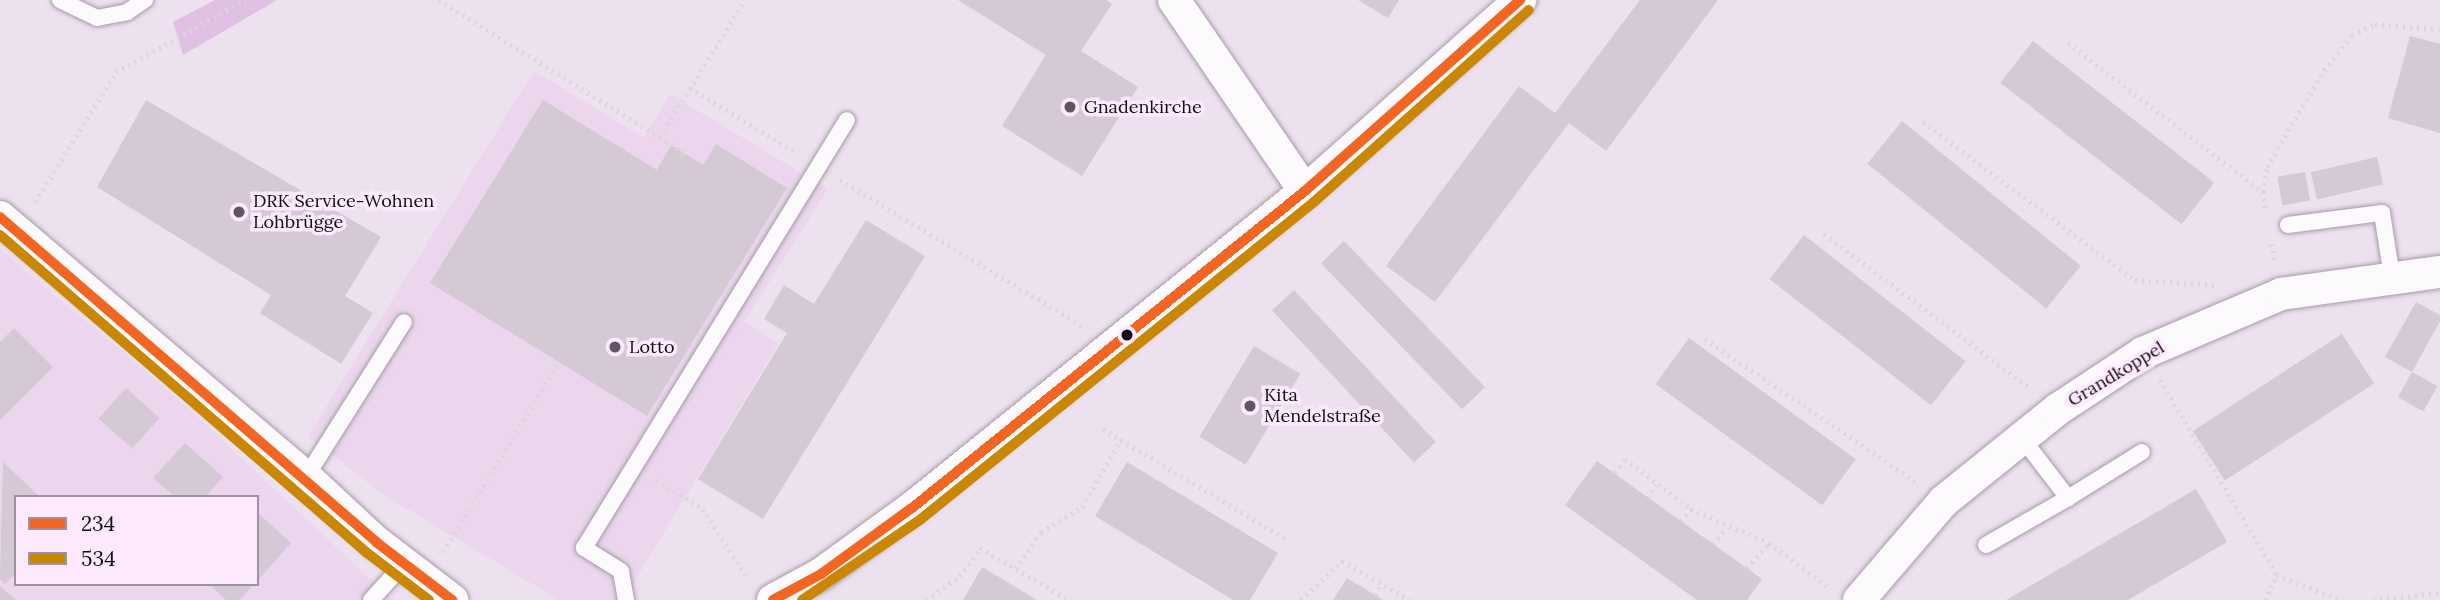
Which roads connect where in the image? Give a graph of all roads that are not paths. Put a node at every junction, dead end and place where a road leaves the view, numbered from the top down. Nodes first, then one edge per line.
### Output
1 (60, 0) edge
2 (145, 0) edge
3 (1174, 0) edge
4 (1520, 0) edge
5 (847, 120) dead end
6 (1304, 191) junction
7 (9, 223) edge
8 (2288, 225) dead end
9 (2440, 272) edge
10 (2392, 276) junction
11 (404, 321) dead end
12 (2022, 438) junction
13 (2141, 452) dead end
14 (306, 477) junction
15 (2068, 498) junction
16 (1986, 545) dead end
17 (413, 574) junction
18 (764, 594) edge
19 (1849, 597) edge
20 (372, 600) edge
21 (452, 600) edge
22 (626, 600) edge

1 - 2 lane
3 - 6 street
4 - 6 street
5 - 22 lane
6 - 18 street
7 - 14 street
8 - 10 lane
9 - 10 street, Grandkoppel
10 - 12 street, Grandkoppel
11 - 14 lane
12 - 15 lane
12 - 19 street, Grandkoppel
13 - 15 lane
14 - 17 street
15 - 16 lane
17 - 20 lane
17 - 21 street

